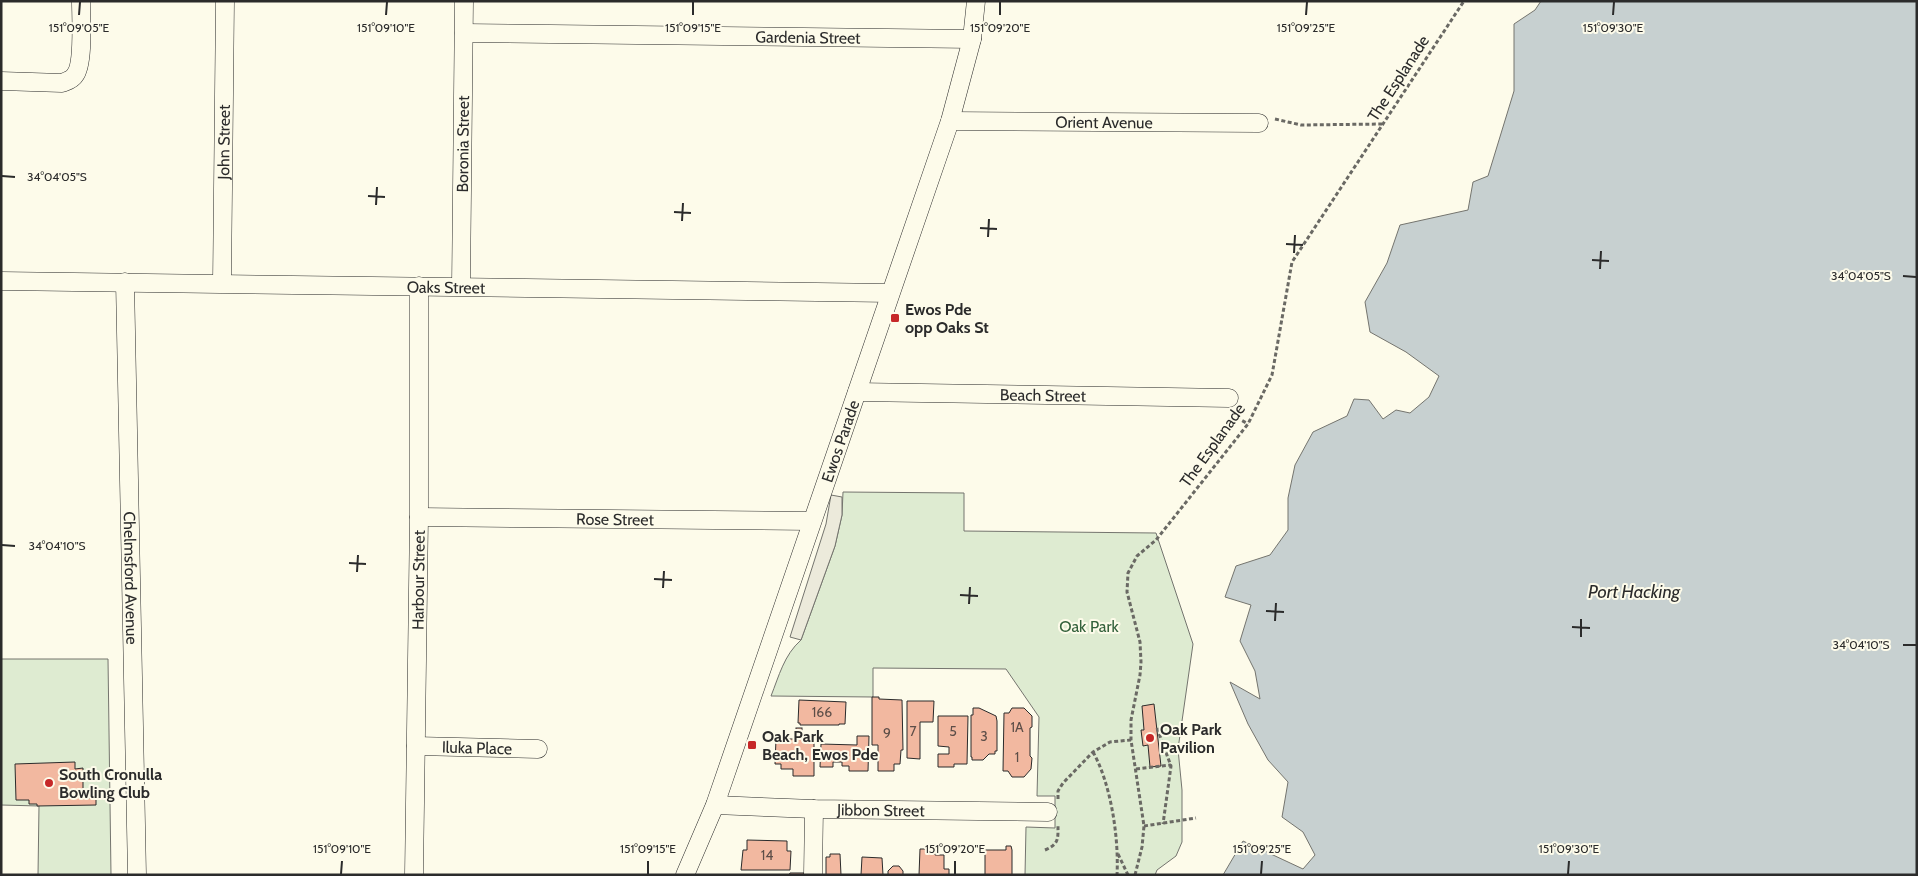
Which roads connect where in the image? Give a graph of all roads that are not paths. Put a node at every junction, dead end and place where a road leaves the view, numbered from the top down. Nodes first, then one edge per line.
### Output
1 (81, 1) edge
2 (225, 1) edge
3 (464, 1) edge
4 (976, 1) edge
5 (464, 33) junction
6 (972, 39) junction
7 (1, 81) edge
8 (950, 120) junction
9 (1259, 124) road end
10 (1, 281) edge
11 (125, 282) junction
12 (222, 283) junction
13 (419, 286) junction
14 (461, 286) junction
15 (890, 293) junction
16 (857, 392) junction
17 (1229, 398) dead end
18 (418, 517) junction
19 (811, 521) junction
20 (416, 746) junction
21 (538, 749) dead end
22 (715, 805) junction
23 (814, 809) junction
24 (1054, 811) road end
25 (137, 875) edge
26 (414, 875) edge
27 (685, 875) edge
28 (813, 875) edge

1 - 7 street
2 - 12 street, John Street
3 - 5 street, Boronia Street
4 - 6 street, Ewos Parade
5 - 6 street, Gardenia Street
5 - 14 street, Boronia Street
6 - 8 street, Ewos Parade
8 - 9 street, Orient Avenue
8 - 15 street, Ewos Parade
10 - 11 street, Oaks Street
11 - 12 street, Oaks Street
11 - 25 street, Chelmsford Avenue
12 - 13 street, Oaks Street
13 - 14 street, Oaks Street
13 - 18 street, Harbour Street
14 - 15 street, Oaks Street
15 - 16 street, Ewos Parade
16 - 17 street, Beach Street
16 - 19 street, Ewos Parade
18 - 19 street, Rose Street
18 - 20 street, Harbour Street
19 - 22 street, Ewos Parade
20 - 21 street, Iluka Place
20 - 26 street, Harbour Street
22 - 23 street, Jibbon Street
22 - 27 street, Ewos Parade
23 - 24 street, Jibbon Street
23 - 28 street

